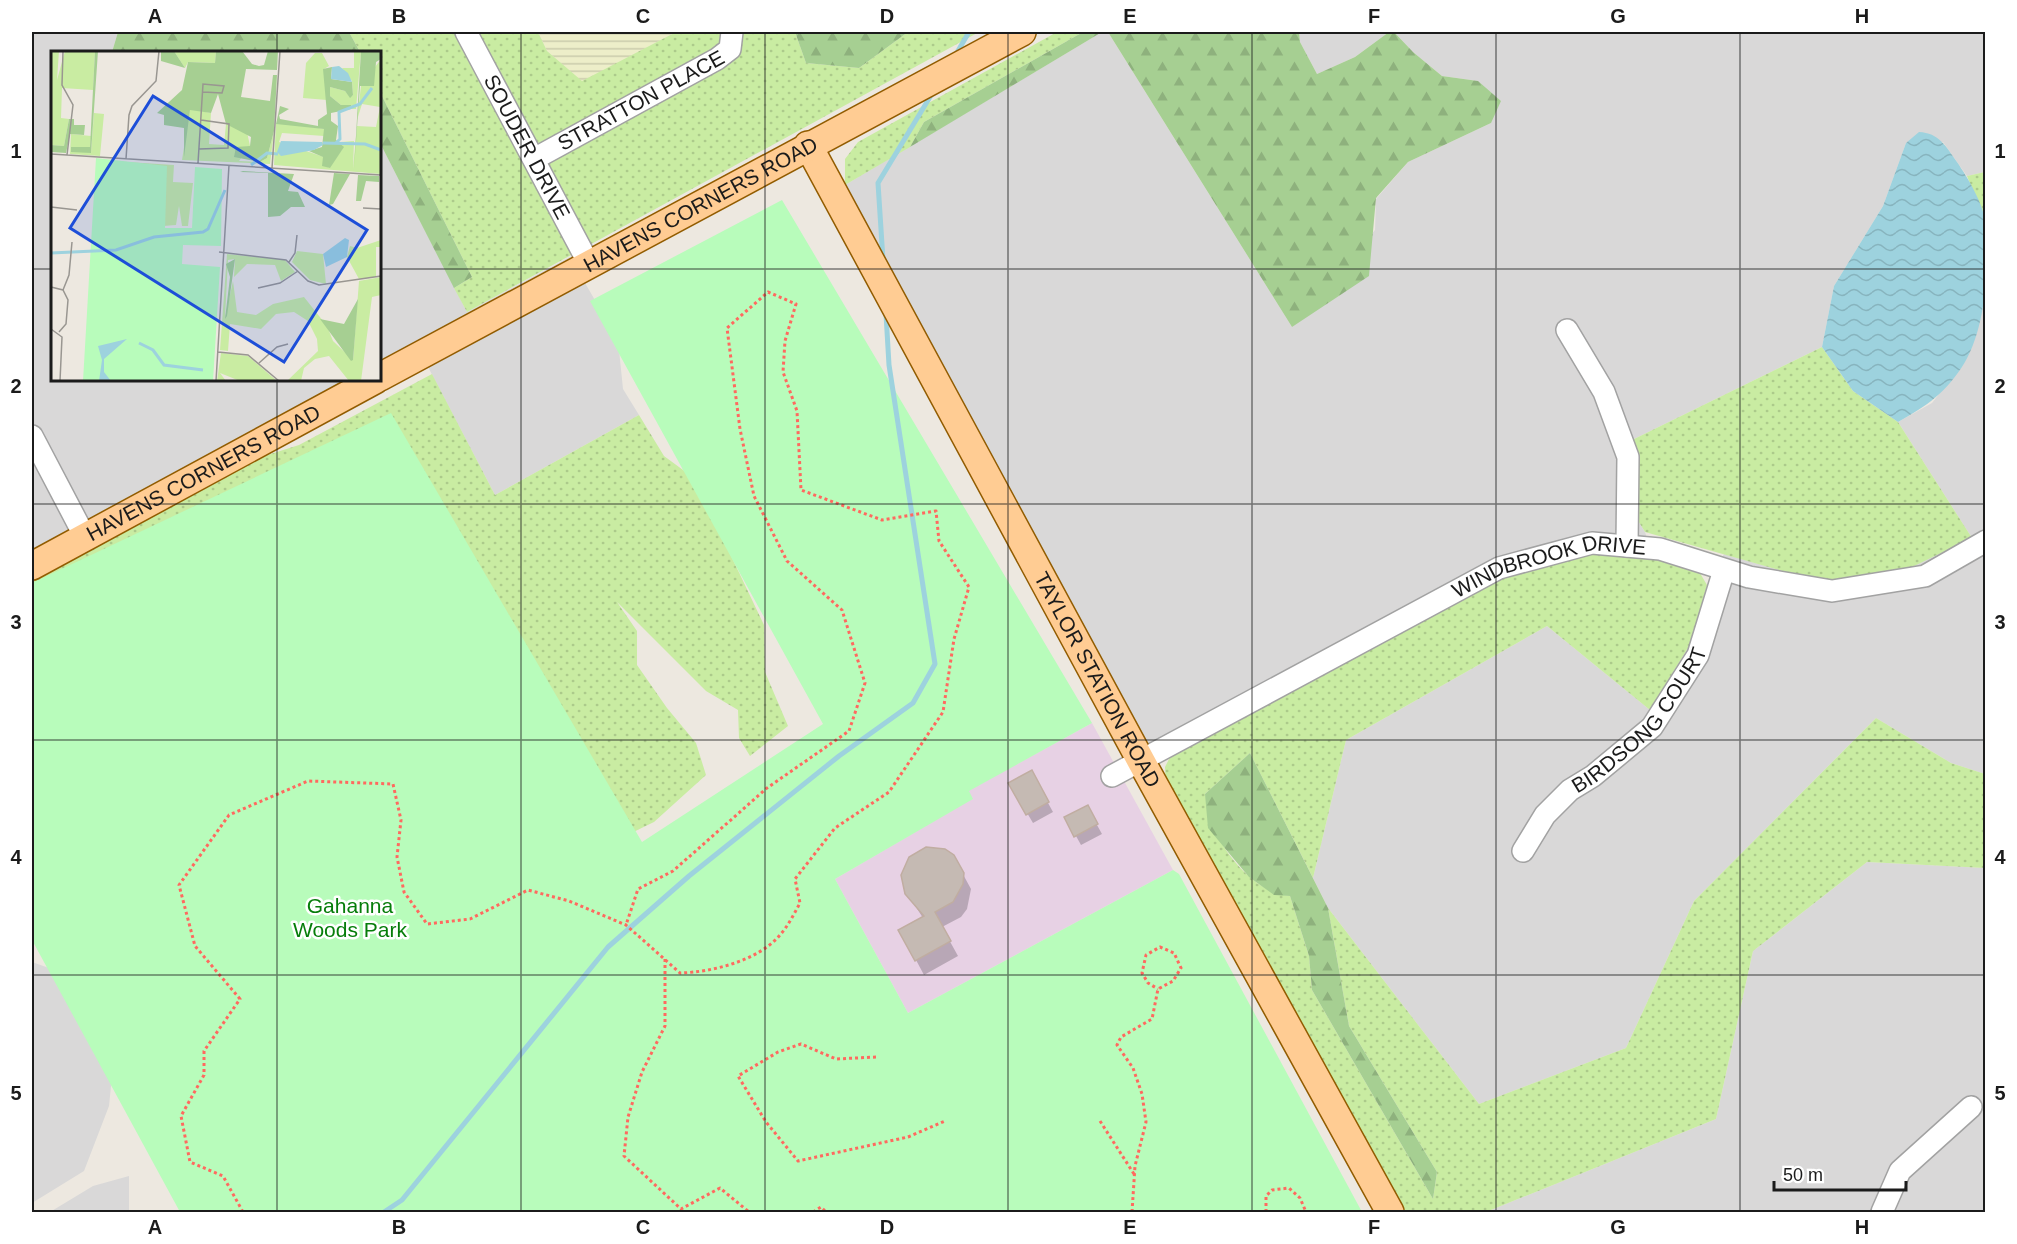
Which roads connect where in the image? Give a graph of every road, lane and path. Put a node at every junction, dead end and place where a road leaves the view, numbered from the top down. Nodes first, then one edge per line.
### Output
1 (466, 32) edge
2 (732, 32) edge
3 (1022, 32) edge
4 (808, 145) junction
5 (534, 159) junction
6 (589, 264) junction
7 (1567, 330) dead end
8 (381, 376) edge
9 (373, 381) edge
10 (32, 436) edge
11 (85, 537) junction
12 (1986, 541) edge
13 (1627, 546) junction
14 (32, 566) edge
15 (1724, 570) junction
16 (1141, 761) junction
17 (1112, 776) dead end
18 (1523, 851) dead end
19 (626, 925) junction
20 (665, 959) junction
21 (1158, 989) junction
22 (876, 1057) dead end
23 (1971, 1107) dead end
24 (945, 1120) dead end
25 (1100, 1121) dead end
26 (1134, 1174) junction
27 (243, 1212) edge
28 (749, 1212) edge
29 (813, 1212) edge
30 (826, 1212) edge
31 (1132, 1212) edge
32 (1266, 1212) edge
33 (1306, 1212) edge
34 (1390, 1212) edge
35 (1882, 1212) edge

1 - 5 street, SOUDER DRIVE
2 - 5 street, STRATTON PLACE
3 - 4 main road, HAVENS CORNERS ROAD
4 - 6 main road, HAVENS CORNERS ROAD
4 - 16 main road, TAYLOR STATION ROAD
5 - 6 street, SOUDER DRIVE
6 - 8 main road, HAVENS CORNERS ROAD
7 - 13 street
9 - 11 main road, HAVENS CORNERS ROAD
10 - 11 street
11 - 14 main road, HAVENS CORNERS ROAD
12 - 15 street, WINDBROOK DRIVE
13 - 15 street, WINDBROOK DRIVE
13 - 16 street, WINDBROOK DRIVE
15 - 18 street, BIRDSONG COURT
16 - 17 street, WINDBROOK DRIVE
16 - 34 main road, TAYLOR STATION ROAD
19 - 20 path
19 - 20 path
19 - 27 path
20 - 28 path
21 - 21 path
21 - 26 path
22 - 24 path
23 - 35 street
25 - 26 path
26 - 31 path
29 - 30 path
32 - 33 path

